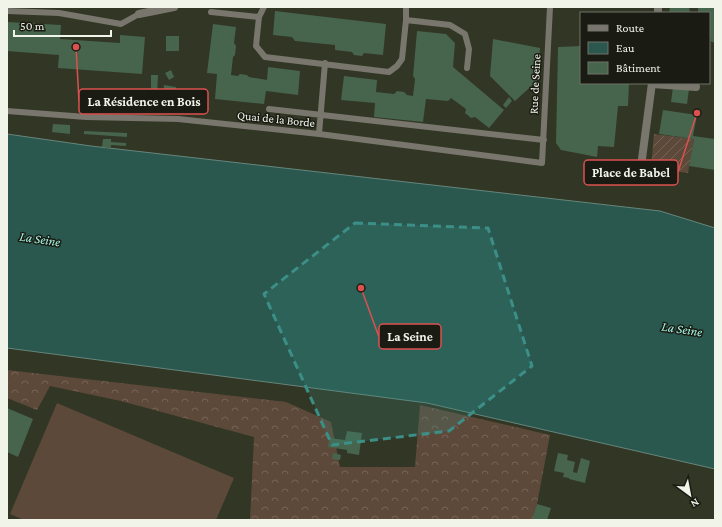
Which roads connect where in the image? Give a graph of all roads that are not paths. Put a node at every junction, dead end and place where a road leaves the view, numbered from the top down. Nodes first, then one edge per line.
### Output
1 (174, 7) edge
2 (264, 7) edge
3 (406, 7) edge
4 (550, 7) edge
5 (7, 11) edge
6 (211, 12) dead end
7 (139, 14) joint
8 (260, 17) junction
9 (406, 20) junction
10 (325, 63) junction
11 (467, 68) dead end
12 (652, 84) edge
13 (696, 87) dead end
14 (269, 109) dead end
15 (7, 112) edge
16 (320, 114) junction
17 (319, 134) junction
18 (544, 140) junction
19 (542, 163) joint
20 (640, 174) dead end

1 - 7 street
2 - 8 lane
3 - 9 lane
4 - 18 lane, Rue de Seine
5 - 7 lane
6 - 8 lane
8 - 10 lane
9 - 10 lane
9 - 11 lane
10 - 16 lane
12 - 13 street
12 - 20 street
14 - 16 lane
15 - 17 lane, Quai de la Borde
16 - 17 lane
16 - 18 lane
17 - 19 lane, Quai de la Borde
18 - 19 lane, Rue de Seine

